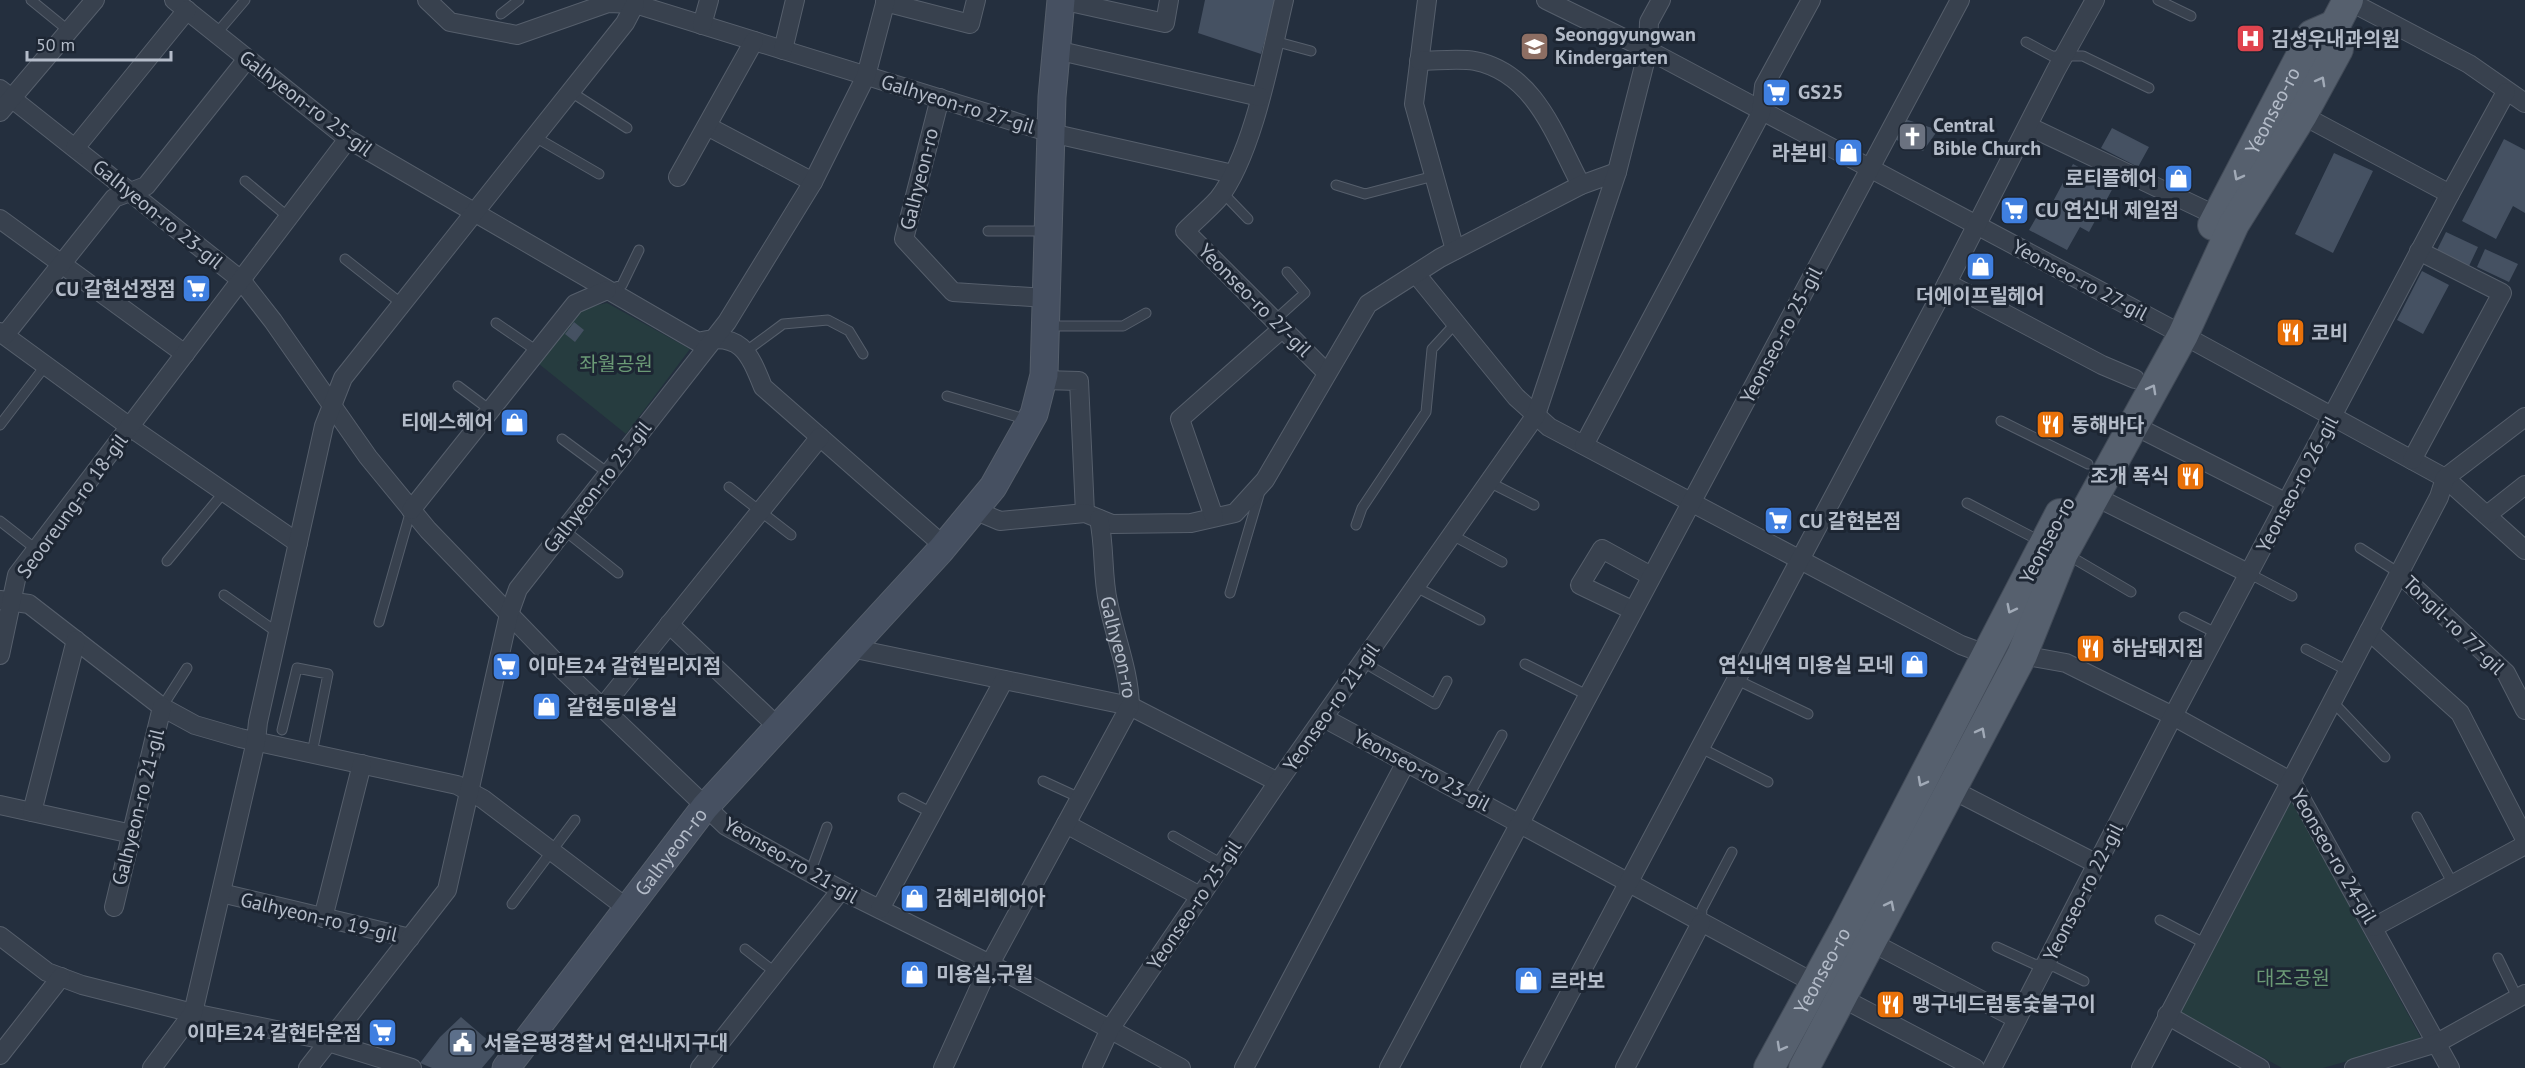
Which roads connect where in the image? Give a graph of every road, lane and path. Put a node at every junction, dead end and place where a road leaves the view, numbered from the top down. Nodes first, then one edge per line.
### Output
1 (31, 0) edge
2 (95, 0) edge
3 (245, 0) edge
4 (427, 0) edge
5 (519, 0) edge
6 (709, 0) edge
7 (795, 0) edge
8 (976, 0) edge
9 (1061, 0) edge
10 (1169, 0) edge
11 (1284, 0) edge
12 (1427, 0) edge
13 (1546, 0) edge
14 (1661, 0) edge
15 (1811, 0) edge
16 (1960, 0) edge
17 (2096, 0) edge
18 (2158, 0) edge
19 (886, 1) edge
20 (635, 4) junction
21 (181, 5) edge
22 (2345, 5) edge
23 (501, 14) dead end
24 (2191, 16) dead end
25 (702, 25) junction
26 (69, 31) junction
27 (216, 34) junction
28 (753, 41) junction
29 (1274, 41) junction
30 (2026, 42) dead end
31 (783, 50) junction
32 (1056, 50) junction
33 (1648, 50) junction
34 (1311, 51) dead end
35 (2064, 57) junction
36 (247, 59) junction
37 (1419, 61) junction
38 (866, 76) junction
39 (2149, 88) dead end
40 (570, 92) junction
41 (2506, 92) junction
42 (1260, 97) junction
43 (940, 99) junction
44 (4, 100) edge
45 (2525, 103) edge
46 (1761, 112) junction
47 (2302, 116) junction
48 (707, 126) junction
49 (2028, 126) junction
50 (627, 128) dead end
51 (1051, 133) junction
52 (535, 137) junction
53 (348, 140) junction
54 (75, 148) junction
55 (1870, 170) junction
56 (1617, 172) junction
57 (598, 174) dead end
58 (1233, 174) junction
59 (1434, 176) junction
60 (678, 177) dead end
61 (245, 181) dead end
62 (813, 182) junction
63 (1336, 185) dead end
64 (1581, 185) junction
65 (133, 192) junction
66 (1222, 192) junction
67 (2450, 194) junction
68 (475, 214) junction
69 (288, 216) junction
70 (2217, 216) junction
71 (0, 219) edge
72 (1248, 219) dead end
73 (1976, 226) junction
74 (988, 231) dead end
75 (1048, 231) junction
76 (639, 250) dead end
77 (1455, 250) junction
78 (2419, 251) junction
79 (345, 260) dead end
80 (60, 263) junction
81 (1287, 272) dead end
82 (1416, 274) junction
83 (241, 280) junction
84 (1947, 283) junction
85 (607, 290) junction
86 (1046, 298) junction
87 (405, 302) junction
88 (1146, 313) dead end
89 (496, 323) dead end
90 (1279, 324) junction
91 (1455, 324) junction
92 (1045, 326) junction
93 (2174, 330) junction
94 (2, 333) edge
95 (716, 337) junction
96 (537, 351) junction
97 (745, 352) junction
98 (185, 354) junction
99 (863, 354) dead end
100 (46, 365) junction
101 (1328, 373) junction
102 (2135, 379) junction
103 (1043, 380) junction
104 (458, 386) dead end
105 (947, 396) dead end
106 (333, 406) junction
107 (490, 410) junction
108 (1536, 415) junction
109 (2333, 417) junction
110 (2525, 417) edge
111 (1030, 421) junction
112 (2001, 421) dead end
113 (2133, 424) junction
114 (0, 425) edge
115 (130, 427) junction
116 (820, 437) junction
117 (562, 439) dead end
118 (1584, 445) junction
119 (2412, 460) junction
120 (2088, 464) junction
121 (608, 474) junction
122 (2445, 478) junction
123 (1265, 480) junction
124 (1489, 482) junction
125 (2525, 485) edge
126 (729, 487) dead end
127 (224, 492) junction
128 (2094, 496) junction
129 (1691, 500) junction
130 (1966, 503) dead end
131 (2287, 503) junction
132 (1534, 505) dead end
133 (411, 510) junction
134 (974, 510) junction
135 (760, 512) junction
136 (2487, 515) junction
137 (1092, 516) junction
138 (1214, 517) junction
139 (0, 520) edge
140 (1356, 525) dead end
141 (564, 530) junction
142 (791, 535) dead end
143 (1452, 535) junction
144 (298, 543) junction
145 (944, 546) junction
146 (2054, 548) junction
147 (2360, 548) dead end
148 (37, 550) junction
149 (2525, 550) edge
150 (1800, 558) junction
151 (167, 561) dead end
152 (1502, 562) dead end
153 (618, 573) dead end
154 (2399, 573) junction
155 (2250, 574) junction
156 (1651, 576) junction
157 (1416, 587) junction
158 (2131, 592) dead end
159 (1230, 593) dead end
160 (224, 595) dead end
161 (2292, 596) dead end
162 (5, 601) edge
163 (1632, 610) junction
164 (509, 614) junction
165 (2184, 617) dead end
166 (1480, 620) dead end
167 (379, 622) dead end
168 (669, 624) junction
169 (2369, 631) junction
170 (278, 633) junction
171 (2218, 634) junction
172 (76, 640) junction
173 (851, 648) junction
174 (2306, 649) dead end
175 (0, 655) edge
176 (1988, 655) junction
177 (2022, 655) junction
178 (1363, 662) junction
179 (1526, 664) dead end
180 (188, 668) dead end
181 (2348, 671) junction
182 (1736, 679) junction
183 (1004, 680) junction
184 (1447, 681) dead end
185 (1587, 695) junction
186 (2332, 701) junction
187 (1130, 706) junction
188 (162, 707) junction
189 (602, 708) junction
190 (2525, 710) edge
191 (1808, 714) dead end
192 (2173, 716) junction
193 (1324, 718) junction
194 (778, 727) junction
195 (282, 730) dead end
196 (1502, 735) dead end
197 (256, 741) junction
198 (1699, 747) junction
199 (312, 753) junction
200 (2385, 757) dead end
201 (1406, 762) junction
202 (362, 764) junction
203 (1043, 781) dead end
204 (1278, 782) junction
205 (1767, 782) dead end
206 (2292, 782) junction
207 (1951, 789) junction
208 (470, 791) junction
209 (1469, 795) junction
210 (903, 798) dead end
211 (1080, 798) junction
212 (0, 805) edge
213 (705, 807) junction
214 (33, 812) junction
215 (932, 813) junction
216 (2417, 817) dead end
217 (575, 820) dead end
218 (1519, 822) junction
219 (1066, 825) junction
220 (827, 827) dead end
221 (132, 834) junction
222 (1173, 836) dead end
223 (2525, 839) edge
224 (2525, 845) edge
225 (551, 850) junction
226 (1732, 852) dead end
227 (1222, 864) junction
228 (2097, 864) junction
229 (810, 873) junction
230 (1627, 883) junction
231 (2453, 884) junction
232 (841, 890) junction
233 (221, 893) junction
234 (1200, 896) junction
235 (513, 904) dead end
236 (114, 907) dead end
237 (628, 909) junction
238 (880, 909) junction
239 (323, 918) junction
240 (2160, 920) dead end
241 (1701, 923) junction
242 (2374, 927) junction
243 (0, 936) edge
244 (410, 938) junction
245 (1871, 942) junction
246 (2205, 944) junction
247 (1997, 947) dead end
248 (745, 949) dead end
249 (2498, 958) dead end
250 (990, 964) junction
251 (2045, 965) junction
252 (776, 973) junction
253 (62, 977) junction
254 (2084, 981) dead end
255 (1816, 984) junction
256 (2521, 995) edge
257 (1842, 998) junction
258 (193, 1013) junction
259 (2167, 1016) junction
260 (2017, 1019) junction
261 (1110, 1029) junction
262 (330, 1042) junction
263 (2437, 1043) junction
264 (0, 1056) edge
265 (152, 1068) edge
266 (308, 1068) edge
267 (412, 1068) edge
268 (506, 1068) edge
269 (700, 1068) edge
270 (943, 1068) edge
271 (1092, 1068) edge
272 (1181, 1068) edge
273 (1244, 1068) edge
274 (1389, 1068) edge
275 (1530, 1068) edge
276 (1625, 1068) edge
277 (1769, 1068) edge
278 (1804, 1068) edge
279 (1975, 1068) edge
280 (1992, 1068) edge
281 (2141, 1068) edge
282 (2260, 1068) edge
283 (2354, 1068) edge
284 (2450, 1068) edge

1 - 26 lane
2 - 26 street, Galhyeon-ro 23-gil
3 - 27 lane
4 - 20 street, Galhyeon-ro 27-gil
5 - 23 lane
6 - 25 street
7 - 31 street
8 - 19 street
9 - 10 street
9 - 32 main road, Galhyeon-ro
11 - 29 street, Yeonseo-ro 27-gil
12 - 37 street
13 - 33 street, Yeonseo-ro 27-gil
14 - 33 street
15 - 46 street
16 - 55 street
17 - 35 street
18 - 24 lane
19 - 38 street
20 - 25 street, Galhyeon-ro 27-gil
20 - 40 street
21 - 27 street, Galhyeon-ro 25-gil
21 - 54 street, Galhyeon-ro 23-gil
22 - 41 street
47 -> 22 main road, Yeonseo-ro
22 -> 70 main road, Yeonseo-ro
25 - 28 street, Galhyeon-ro 27-gil
26 - 44 street, Galhyeon-ro 23-gil
27 - 36 street, Galhyeon-ro 25-gil
28 - 31 street, Galhyeon-ro 27-gil
28 - 48 street
29 - 34 lane
29 - 42 street, Yeonseo-ro 27-gil
30 - 35 lane
31 - 38 street, Galhyeon-ro 27-gil
32 - 42 street
32 - 51 main road, Galhyeon-ro
33 - 46 street, Yeonseo-ro 27-gil
33 - 56 street
35 - 39 lane
35 - 49 street
36 - 53 street, Galhyeon-ro 25-gil
36 - 65 street
37 - 59 street
37 - 64 street
38 - 43 street, Galhyeon-ro 27-gil
38 - 62 street, Galhyeon-ro 27-gil
40 - 50 lane
40 - 52 street
41 - 45 street
41 - 67 street, Yeonseo-ro 26-gil
42 - 58 street, Yeonseo-ro 27-gil
43 - 51 street, Galhyeon-ro 27-gil
43 - 86 street, Galhyeon-ro
44 - 54 street, Galhyeon-ro 23-gil
46 - 55 street, Yeonseo-ro 27-gil
46 - 118 street
47 - 67 street
47 - 93 main road, Yeonseo-ro
48 - 60 street
48 - 62 street
49 - 70 street
49 - 73 street
51 - 58 street
51 - 75 main road, Galhyeon-ro
52 - 57 lane
52 - 68 street
53 - 68 street, Galhyeon-ro 25-gil
53 - 69 street, Galhyeon-ro 23-gil
54 - 65 street, Galhyeon-ro 23-gil
55 - 73 street, Yeonseo-ro 27-gil
55 - 129 street, Yeonseo-ro 25-gil
56 - 64 street
56 - 108 street
58 - 66 street, Yeonseo-ro 27-gil
59 - 63 lane
59 - 77 street
61 - 69 lane
62 - 95 street, Galhyeon-ro 25-gil
64 - 77 street
65 - 80 street
65 - 83 street, Galhyeon-ro 23-gil
66 - 72 lane
66 - 90 street, Yeonseo-ro 27-gil
67 - 78 street, Yeonseo-ro 26-gil
68 - 85 street, Galhyeon-ro 25-gil
68 - 87 street
69 - 83 street, Galhyeon-ro 23-gil
70 - 93 main road, Yeonseo-ro
71 - 80 street
73 - 84 street
73 - 93 street, Yeonseo-ro 27-gil
74 - 75 lane
75 - 86 main road, Galhyeon-ro
76 - 85 lane
77 - 82 street
78 - 109 street, Yeonseo-ro 26-gil
78 - 119 street
79 - 87 lane
80 - 94 street
80 - 98 street
81 - 90 lane
82 - 91 street
82 - 101 street
83 - 98 street, Seooreung-ro 18-gil
83 - 106 street, Galhyeon-ro 23-gil
84 - 102 street
84 - 150 street
85 - 95 street, Galhyeon-ro 25-gil
85 - 96 street
86 - 92 main road, Galhyeon-ro
87 - 106 street
88 - 92 lane
89 - 96 lane
90 - 101 street, Yeonseo-ro 27-gil
90 - 138 street
91 - 108 street
91 - 140 lane
92 - 103 main road, Galhyeon-ro
93 - 102 main road, Yeonseo-ro
93 - 109 street, Yeonseo-ro 27-gil
113 -> 93 main road, Yeonseo-ro
94 - 100 street, Seooreung-ro 18-gil
95 - 97 street, Galhyeon-ro 25-gil
95 - 121 street, Galhyeon-ro 25-gil
96 - 107 street
97 - 99 lane
97 - 116 street
98 - 115 street, Seooreung-ro 18-gil
100 - 114 lane
100 - 115 street, Seooreung-ro 18-gil
101 - 123 street
102 - 120 main road, Yeonseo-ro
103 - 111 main road, Galhyeon-ro
103 - 137 street, Galhyeon-ro
104 - 107 lane
105 - 111 lane
106 - 133 street, Galhyeon-ro 23-gil
106 - 144 street
107 - 133 street
108 - 118 street
108 - 124 street, Yeonseo-ro 21-gil
109 - 119 street, Yeonseo-ro 27-gil
109 - 131 street, Yeonseo-ro 26-gil
110 - 122 street
111 - 134 main road, Galhyeon-ro
112 - 120 lane
113 - 128 main road, Yeonseo-ro
113 - 131 street
115 - 127 street, Seooreung-ro 18-gil
115 - 148 street, Seooreung-ro 18-gil
116 - 135 street
116 - 145 street
117 - 121 lane
118 - 129 street
119 - 122 street, Yeonseo-ro 27-gil
120 - 146 main road, Yeonseo-ro
121 - 141 street, Galhyeon-ro 25-gil
122 - 136 street, Yeonseo-ro 27-gil
122 - 154 street
123 - 138 street
123 - 159 lane
124 - 132 lane
124 - 143 street, Yeonseo-ro 21-gil
125 - 136 street
126 - 135 lane
127 - 144 street, Seooreung-ro 18-gil
127 - 151 lane
128 - 146 main road, Yeonseo-ro
128 - 155 street, Yeonseo-ro
129 - 150 street
129 - 156 street, Yeonseo-ro 25-gil
130 - 146 lane
131 - 155 street, Yeonseo-ro 26-gil
133 - 164 street, Galhyeon-ro 23-gil
133 - 167 lane
134 - 137 street
134 - 145 main road, Galhyeon-ro
135 - 142 lane
135 - 168 street
136 - 149 street, Yeonseo-ro 27-gil
137 - 138 street
137 - 187 street, Galhyeon-ro
139 - 148 lane
141 - 153 lane
141 - 164 street, Galhyeon-ro 25-gil
143 - 152 lane
143 - 157 street, Yeonseo-ro 21-gil
144 - 170 street
145 - 173 main road, Galhyeon-ro
146 - 158 lane
146 -> 176 main road, Yeonseo-ro
146 - 177 main road, Yeonseo-ro
147 - 154 lane
148 - 162 street, Seooreung-ro 18-gil
150 - 176 street
150 - 182 street
154 - 169 street
154 - 190 street, Tongil-ro 77-gil
155 - 161 lane
155 - 171 street, Yeonseo-ro 26-gil
156 - 163 street, Yeonseo-ro 25-gil
156 - 163 street
157 - 166 lane
157 - 178 street, Yeonseo-ro 21-gil
160 - 170 lane
162 - 172 street, Galhyeon-ro 21-gil
162 - 175 street, Seooreung-ro 18-gil
163 - 185 street, Yeonseo-ro 25-gil
164 - 189 street, Galhyeon-ro 23-gil
164 - 208 street
165 - 171 lane
168 - 189 street
168 - 194 street
169 - 181 street
169 - 223 street
170 - 197 street
171 - 192 street, Yeonseo-ro 26-gil
172 - 188 street, Galhyeon-ro 21-gil
172 - 214 street
173 - 183 street, Galhyeon-ro
173 - 194 main road, Galhyeon-ro
174 - 181 lane
176 -> 255 main road, Yeonseo-ro
177 - 192 street, Yeonseo-ro 24-gil
207 -> 177 main road, Yeonseo-ro
178 - 184 lane
178 - 193 street, Yeonseo-ro 21-gil
179 - 185 lane
180 - 188 lane
181 - 186 street
182 - 191 lane
182 - 198 street
183 - 187 street, Galhyeon-ro
183 - 215 street, Yeonseo-ro 21-gil
185 - 218 street
186 - 200 lane
186 - 206 street
187 - 204 street, Yeonseo-ro 21-gil
187 - 211 street
188 - 197 street, Galhyeon-ro 21-gil
188 - 221 street, Galhyeon-ro 21-gil
189 - 213 street, Galhyeon-ro 23-gil
192 - 206 street, Yeonseo-ro 24-gil
192 - 228 street, Yeonseo-ro 22-gil
193 - 201 street, Yeonseo-ro 23-gil
193 - 204 street, Yeonseo-ro 21-gil
194 - 213 main road, Galhyeon-ro
195 - 199 lane
196 - 209 lane
197 - 199 street, Galhyeon-ro 21-gil
197 - 233 street
198 - 205 lane
198 - 230 street
199 - 202 street, Galhyeon-ro 21-gil
201 - 209 street, Yeonseo-ro 23-gil
201 - 273 street
202 - 208 street, Galhyeon-ro 21-gil
202 - 239 street
203 - 211 lane
204 - 227 street, Yeonseo-ro 25-gil
206 - 242 street, Yeonseo-ro 24-gil
206 - 246 street
207 - 228 street
245 -> 207 main road, Yeonseo-ro
208 - 225 street, Galhyeon-ro 21-gil
208 - 244 street
209 - 218 street, Yeonseo-ro 23-gil
210 - 215 lane
211 - 219 street
212 - 214 street
213 - 229 street, Yeonseo-ro 21-gil
213 - 237 main road, Galhyeon-ro
214 - 221 street
215 - 238 street, Yeonseo-ro 21-gil
216 - 231 lane
217 - 225 lane
218 - 230 street, Yeonseo-ro 23-gil
218 - 274 street
219 - 234 street
219 - 250 street
220 - 229 lane
221 - 236 street, Galhyeon-ro 21-gil
222 - 227 lane
224 - 231 street
225 - 235 lane
225 - 237 street, Galhyeon-ro 21-gil
226 - 241 lane
227 - 234 street, Yeonseo-ro 25-gil
228 - 251 street, Yeonseo-ro 22-gil
229 - 232 street, Yeonseo-ro 21-gil
230 - 241 street, Yeonseo-ro 23-gil
230 - 275 street
231 - 242 street
232 - 238 street, Yeonseo-ro 21-gil
232 - 252 street
233 - 239 street, Galhyeon-ro 19-gil
233 - 258 street, Galhyeon-ro 19-gil
234 - 261 street, Yeonseo-ro 25-gil
237 - 268 main road, Galhyeon-ro
238 - 250 street, Yeonseo-ro 21-gil
239 - 244 street, Galhyeon-ro 19-gil
240 - 246 lane
241 - 255 street, Yeonseo-ro 23-gil
241 - 276 street
242 - 263 street, Yeonseo-ro 24-gil
243 - 253 street
244 - 262 street, Galhyeon-ro 19-gil
245 - 257 main road, Yeonseo-ro
245 - 260 street, Yeonseo-ro
246 - 259 street
247 - 251 lane
248 - 252 lane
249 - 256 lane
250 - 261 street, Yeonseo-ro 21-gil
250 - 270 street
251 - 254 lane
251 - 260 street, Yeonseo-ro 22-gil
252 - 269 street
253 - 258 street
253 - 264 street
255 -> 277 main road, Yeonseo-ro
256 - 263 street
257 - 278 main road, Yeonseo-ro
257 - 279 street
258 - 262 street
258 - 265 street, Galhyeon-ro 19-gil
259 - 281 street
259 - 282 street
260 - 280 street, Yeonseo-ro 22-gil
261 - 271 street, Yeonseo-ro 25-gil
261 - 272 street, Yeonseo-ro 21-gil
262 - 266 street, Galhyeon-ro 19-gil
262 - 267 street
263 - 283 street
263 - 284 street, Yeonseo-ro 24-gil

